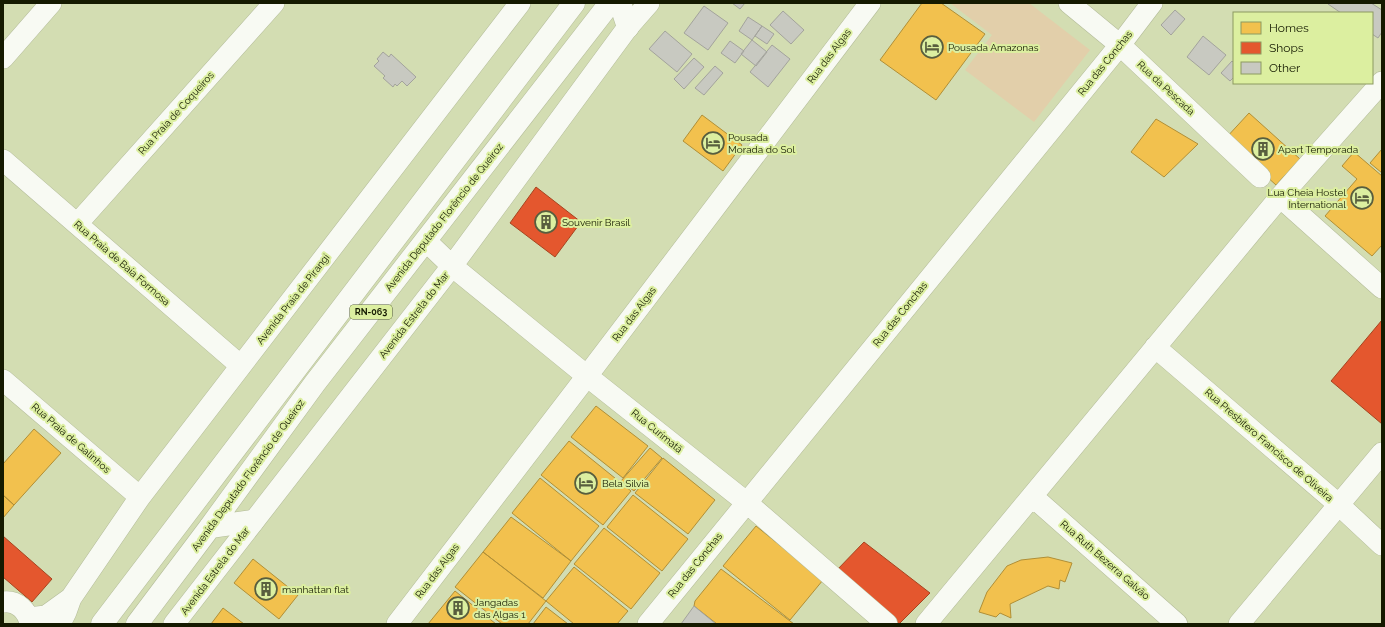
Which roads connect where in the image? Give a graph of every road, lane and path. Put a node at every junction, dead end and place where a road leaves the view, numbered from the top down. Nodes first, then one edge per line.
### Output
1 (51, 3) edge
2 (274, 3) edge
3 (520, 3) edge
4 (574, 3) edge
5 (610, 3) edge
6 (620, 3) edge
7 (649, 3) edge
8 (870, 3) edge
9 (1069, 3) edge
10 (1152, 3) edge
11 (628, 27) junction
12 (1120, 45) junction
13 (3, 58) edge
14 (1382, 82) edge
15 (3, 160) edge
16 (1260, 178) dead end
17 (1280, 197) junction
18 (77, 224) junction
19 (426, 241) junction
20 (452, 266) junction
21 (1382, 288) edge
22 (1155, 347) junction
23 (241, 366) junction
24 (587, 376) junction
25 (3, 380) edge
26 (1382, 453) edge
27 (1032, 496) junction
28 (140, 497) junction
29 (746, 502) junction
30 (1338, 504) junction
31 (253, 521) junction
32 (210, 527) junction
33 (1382, 545) edge
34 (70, 598) junction
35 (4, 600) edge
36 (30, 621) edge
37 (60, 624) edge
38 (102, 624) edge
39 (137, 624) edge
40 (174, 624) edge
41 (396, 624) edge
42 (648, 624) edge
43 (886, 624) edge
44 (926, 624) edge
45 (1178, 624) edge
46 (1239, 624) edge

1 - 13 street
2 - 18 street, Rua Praia de Coqueiros
3 - 23 street, Avenida Praia de Pirangi
4 - 38 main road, RN-063
5 - 19 main road, Avenida Deputado Florêncio de Queiroz / RN-063
6 - 11 main road
7 - 11 street, Avenida Estrela do Mar
8 - 24 street, Rua das Algas
9 - 12 street, Rua da Pescada
10 - 12 street, Rua das Conchas
11 - 20 street, Avenida Estrela do Mar
12 - 16 street, Rua da Pescada
12 - 29 street, Rua das Conchas
14 - 17 street
15 - 18 street, Rua Praia de Baía Formosa
17 - 21 street
17 - 22 street
18 - 23 street, Rua Praia de Baía Formosa
19 - 20 street, Rua Curimatã
19 - 32 main road, Avenida Deputado Florêncio de Queiroz / RN-063
20 - 24 street, Rua Curimatã
20 - 31 street, Avenida Estrela do Mar
22 - 27 street
22 - 30 street, Rua Presbítero Francisco de Oliveira
23 - 28 street, Avenida Praia de Pirangi
24 - 29 street, Rua Curimatã
24 - 41 street, Rua das Algas
25 - 28 street, Rua Praia de Galinhos
26 - 30 street
27 - 44 street
27 - 45 street, Rua Ruth Bezerra Galvão
28 - 34 street, Avenida Praia de Pirangi
29 - 42 street, Rua das Conchas
29 - 43 street, Rua Curimatã
30 - 33 street, Rua Presbítero Francisco de Oliveira
30 - 46 street
31 - 32 main road
31 - 40 street, Avenida Estrela do Mar
32 - 39 main road, Avenida Deputado Florêncio de Queiroz / RN-063
34 - 36 street, Avenida Praia de Pirangi
34 - 37 street, Avenida Praia de Pirangi
35 - 36 street

